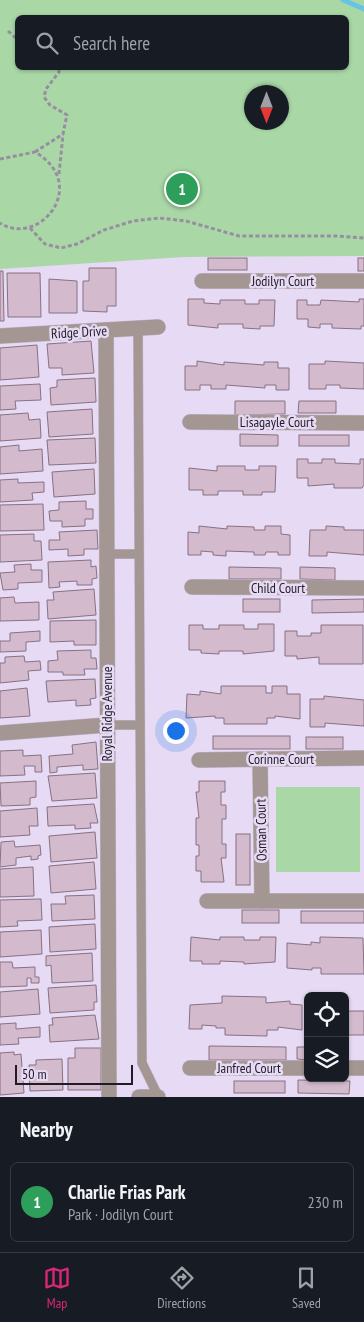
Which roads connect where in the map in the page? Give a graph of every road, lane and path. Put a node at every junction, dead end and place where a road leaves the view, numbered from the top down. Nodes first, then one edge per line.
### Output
1 (8, 30) dead end
2 (15, 37) edge
3 (59, 70) edge
4 (63, 134) junction
5 (35, 152) junction
6 (0, 159) edge
7 (59, 174) junction
8 (0, 223) edge
9 (30, 228) junction
10 (364, 238) edge
11 (202, 281) dead end
12 (364, 281) edge
13 (158, 327) dead end
14 (138, 328) junction
15 (106, 330) junction
16 (0, 336) edge
17 (190, 422) dead end
18 (364, 423) edge
19 (107, 554) junction
20 (139, 554) junction
21 (192, 587) dead end
22 (364, 588) edge
23 (107, 725) junction
24 (140, 725) junction
25 (0, 733) edge
26 (364, 758) edge
27 (260, 759) junction
28 (198, 760) dead end
29 (207, 901) dead end
30 (262, 901) junction
31 (364, 901) edge
32 (190, 1068) dead end
33 (304, 1068) edge
34 (349, 1068) edge
35 (364, 1068) edge
36 (158, 1096) edge
37 (109, 1097) edge
38 (139, 1097) edge

1 - 2 path
3 - 4 path
4 - 5 path
4 - 7 path
5 - 6 path
5 - 7 path
7 - 9 path
8 - 9 path
9 - 10 path
11 - 12 street, Jodilyn Court
13 - 14 street, Ridge Drive
14 - 15 street, Ridge Drive
14 - 20 lane
15 - 16 street, Ridge Drive
15 - 19 street, Royal Ridge Avenue
17 - 18 street, Lisagayle Court
19 - 20 lane
19 - 23 street, Royal Ridge Avenue
20 - 24 lane
21 - 22 street, Child Court
23 - 24 lane
23 - 25 street
23 - 37 street, Royal Ridge Avenue
24 - 36 lane
26 - 27 street, Corinne Court
27 - 28 street, Corinne Court
27 - 30 street, Osman Court
29 - 30 street
30 - 31 street
32 - 33 street, Janfred Court
34 - 35 street
36 - 38 street

